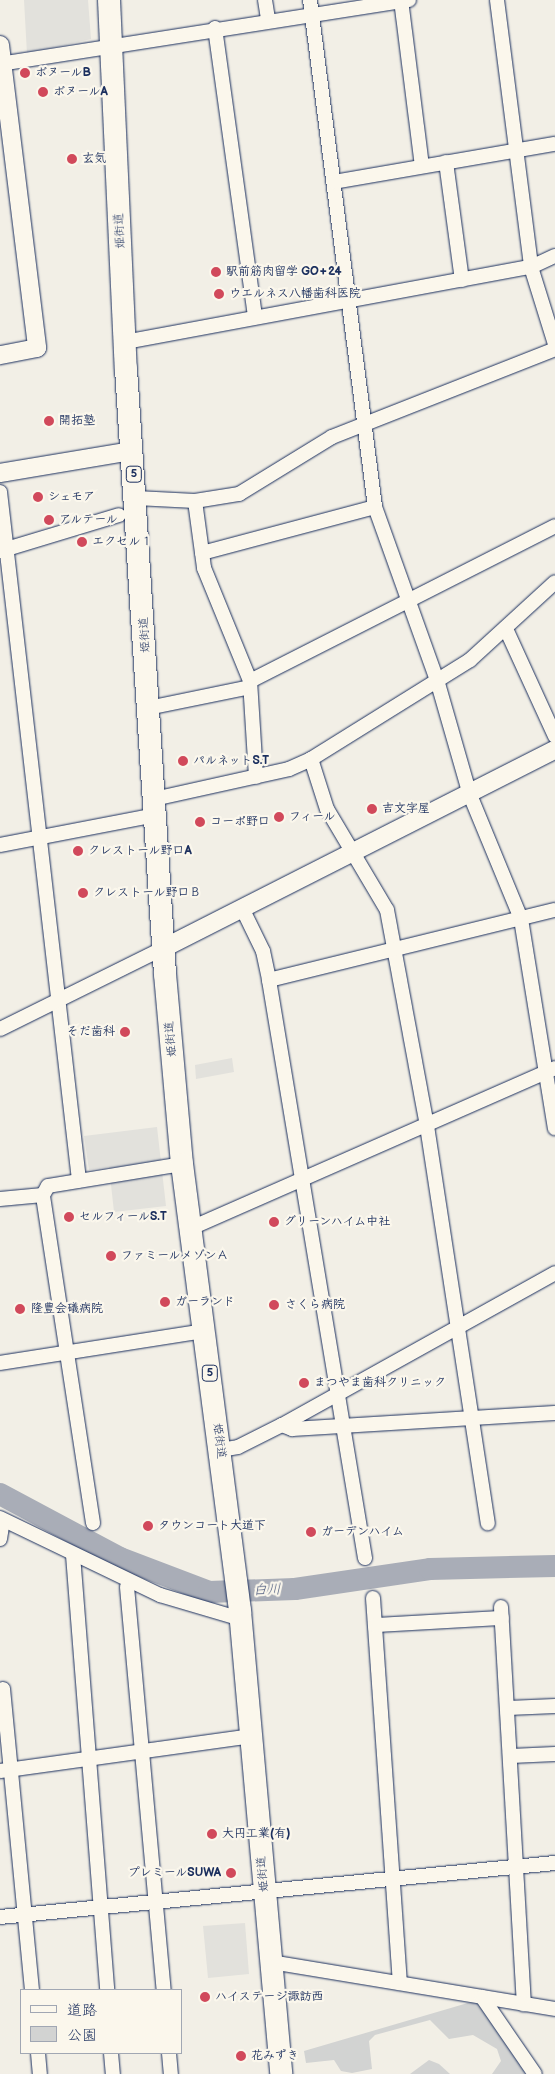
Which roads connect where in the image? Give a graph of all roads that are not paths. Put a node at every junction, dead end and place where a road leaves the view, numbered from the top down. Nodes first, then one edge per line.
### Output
1 (110, 0) edge
2 (266, 0) edge
3 (404, 0) edge
4 (497, 0) edge
5 (311, 6) edge
6 (268, 19) junction
7 (215, 28) junction
8 (111, 44) junction
9 (0, 45) edge
10 (1, 63) edge
11 (555, 144) edge
12 (516, 150) junction
13 (446, 162) junction
14 (422, 166) junction
15 (334, 182) junction
16 (555, 256) edge
17 (531, 267) junction
18 (462, 280) junction
19 (350, 302) junction
20 (255, 317) junction
21 (125, 342) junction
22 (555, 344) edge
23 (555, 349) edge
24 (0, 355) edge
25 (366, 424) junction
26 (132, 450) junction
27 (0, 473) edge
28 (0, 492) edge
29 (136, 498) junction
30 (195, 500) junction
31 (375, 507) junction
32 (119, 515) dead end
33 (555, 526) edge
34 (3, 550) edge
35 (202, 554) junction
36 (555, 582) edge
37 (409, 602) junction
38 (506, 629) junction
39 (437, 680) junction
40 (250, 684) junction
41 (148, 708) junction
42 (555, 736) edge
43 (555, 750) edge
44 (311, 759) junction
45 (256, 777) junction
46 (470, 795) junction
47 (155, 807) junction
48 (42, 836) junction
49 (0, 845) edge
50 (352, 855) junction
51 (242, 908) junction
52 (555, 910) edge
53 (521, 919) junction
54 (164, 948) junction
55 (395, 949) junction
56 (269, 980) junction
57 (60, 1000) junction
58 (0, 1030) edge
59 (550, 1070) edge
60 (427, 1126) junction
61 (555, 1128) edge
62 (182, 1164) junction
63 (304, 1179) junction
64 (79, 1180) junction
65 (43, 1194) junction
66 (0, 1199) edge
67 (191, 1228) junction
68 (555, 1273) edge
69 (457, 1326) junction
70 (205, 1331) junction
71 (70, 1351) junction
72 (0, 1363) edge
73 (339, 1393) junction
74 (555, 1413) edge
75 (470, 1419) junction
76 (344, 1424) junction
77 (282, 1425) junction
78 (220, 1450) junction
79 (1, 1519) edge
80 (488, 1523) dead end
81 (93, 1524) dead end
82 (0, 1539) edge
83 (73, 1555) junction
84 (364, 1558) dead end
85 (127, 1587) dead end
86 (373, 1598) dead end
87 (240, 1615) junction
88 (375, 1625) junction
89 (2, 1689) dead end
90 (555, 1706) edge
91 (508, 1708) junction
92 (251, 1736) junction
93 (142, 1751) junction
94 (555, 1754) edge
95 (511, 1756) junction
96 (88, 1759) junction
97 (6, 1771) edge
98 (555, 1863) edge
99 (518, 1867) junction
100 (396, 1877) junction
101 (265, 1892) junction
102 (157, 1904) junction
103 (101, 1909) junction
104 (26, 1915) junction
105 (0, 1918) edge
106 (271, 1962) junction
107 (400, 1983) junction
108 (32, 1989) edge
109 (107, 1989) edge
110 (164, 1989) edge
111 (482, 1997) junction
112 (524, 2004) junction
113 (555, 2009) edge
114 (38, 2054) edge
115 (112, 2054) edge
116 (169, 2054) edge
117 (40, 2074) edge
118 (113, 2074) edge
119 (171, 2074) edge
120 (278, 2074) edge
121 (534, 2074) edge

1 - 8 main road, 姫街道 / 5
2 - 6 street
3 - 5 street
3 - 14 street
4 - 12 street
5 - 6 street
5 - 15 street
6 - 7 street
7 - 8 street
7 - 20 street
8 - 10 street
8 - 21 main road, 姫街道 / 5
9 - 10 street
10 - 24 street
11 - 12 street
12 - 13 street
12 - 17 street
13 - 14 street
13 - 18 street
14 - 15 street
15 - 19 street
16 - 17 street
17 - 18 street
17 - 22 street
18 - 19 street
19 - 20 street
19 - 25 street
20 - 21 street
21 - 26 main road, 姫街道 / 5
23 - 25 street
25 - 30 street
25 - 31 street
26 - 27 street
26 - 29 main road, 姫街道 / 5
28 - 34 street
29 - 30 street
29 - 41 main road, 姫街道 / 5
30 - 35 street
31 - 35 street
31 - 37 street
32 - 34 street
33 - 37 street
34 - 48 street
35 - 40 street
36 - 38 street
37 - 39 street
37 - 40 street
38 - 39 street
38 - 42 street
39 - 44 street
39 - 46 street
40 - 41 street
40 - 45 street
41 - 47 main road, 姫街道 / 5
43 - 46 street
44 - 45 street
44 - 50 street
45 - 47 street
46 - 50 street
46 - 53 street
47 - 48 street
47 - 54 main road, 姫街道 / 5
48 - 49 street
48 - 57 street
50 - 51 street
50 - 55 street
51 - 54 street
51 - 56 street
52 - 53 street
53 - 55 street
53 - 59 street
54 - 57 street
54 - 62 main road, 姫街道 / 5
55 - 56 street
55 - 60 street
56 - 63 street
57 - 58 street
57 - 64 street
59 - 60 street
59 - 61 street
60 - 63 street
60 - 69 street
62 - 64 street
62 - 67 main road, 姫街道 / 5
63 - 67 street
63 - 73 street
64 - 65 street
65 - 66 street
65 - 71 street
67 - 70 main road, 姫街道 / 5
68 - 69 street
69 - 73 street
69 - 75 street
70 - 71 street
70 - 78 main road, 姫街道 / 5
71 - 72 street
71 - 81 street
73 - 76 street
73 - 77 street
74 - 75 street
75 - 76 street
75 - 80 street
76 - 77 street
76 - 84 street
77 - 78 street
78 - 87 main road, 姫街道 / 5
79 - 82 street
79 - 83 street
83 - 87 street
83 - 96 street
85 - 93 street
86 - 88 street
87 - 92 main road, 姫街道 / 5
88 - 91 street
88 - 100 street
89 - 97 street
90 - 91 street
91 - 95 street
92 - 93 street
92 - 101 main road, 姫街道 / 5
93 - 96 street
93 - 102 street
94 - 95 street
95 - 99 street
96 - 97 street
96 - 103 street
97 - 104 street
98 - 99 street
99 - 100 street
99 - 112 street
100 - 101 street
100 - 107 street
101 - 102 street
101 - 106 main road, 姫街道 / 5
102 - 103 street
102 - 110 street
103 - 104 street
103 - 109 street
104 - 105 street
104 - 108 street
106 - 107 street
106 - 120 main road, 姫街道 / 5
107 - 111 street
111 - 112 street
111 - 121 street
112 - 113 street
114 - 117 street
115 - 118 street
116 - 119 street

